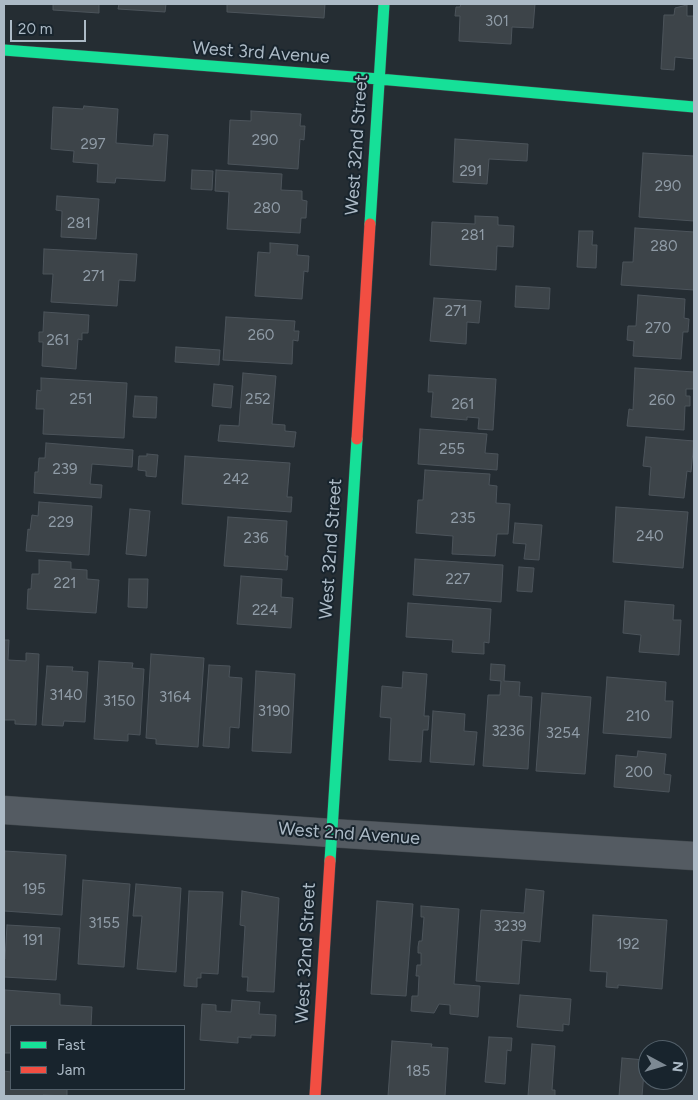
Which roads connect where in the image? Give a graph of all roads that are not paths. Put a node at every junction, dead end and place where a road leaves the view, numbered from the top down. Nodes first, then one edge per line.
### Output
1 (384, 4) edge
2 (4, 50) edge
3 (379, 79) junction
4 (694, 106) edge
5 (4, 810) edge
6 (331, 834) junction
7 (694, 856) edge
8 (315, 1096) edge

1 - 3 street, West 32nd Street
2 - 3 street, West 3rd Avenue
3 - 4 street, West 3rd Avenue
3 - 6 street, West 32nd Street
5 - 6 street, West 2nd Avenue
6 - 7 street, West 2nd Avenue
6 - 8 street, West 32nd Street

